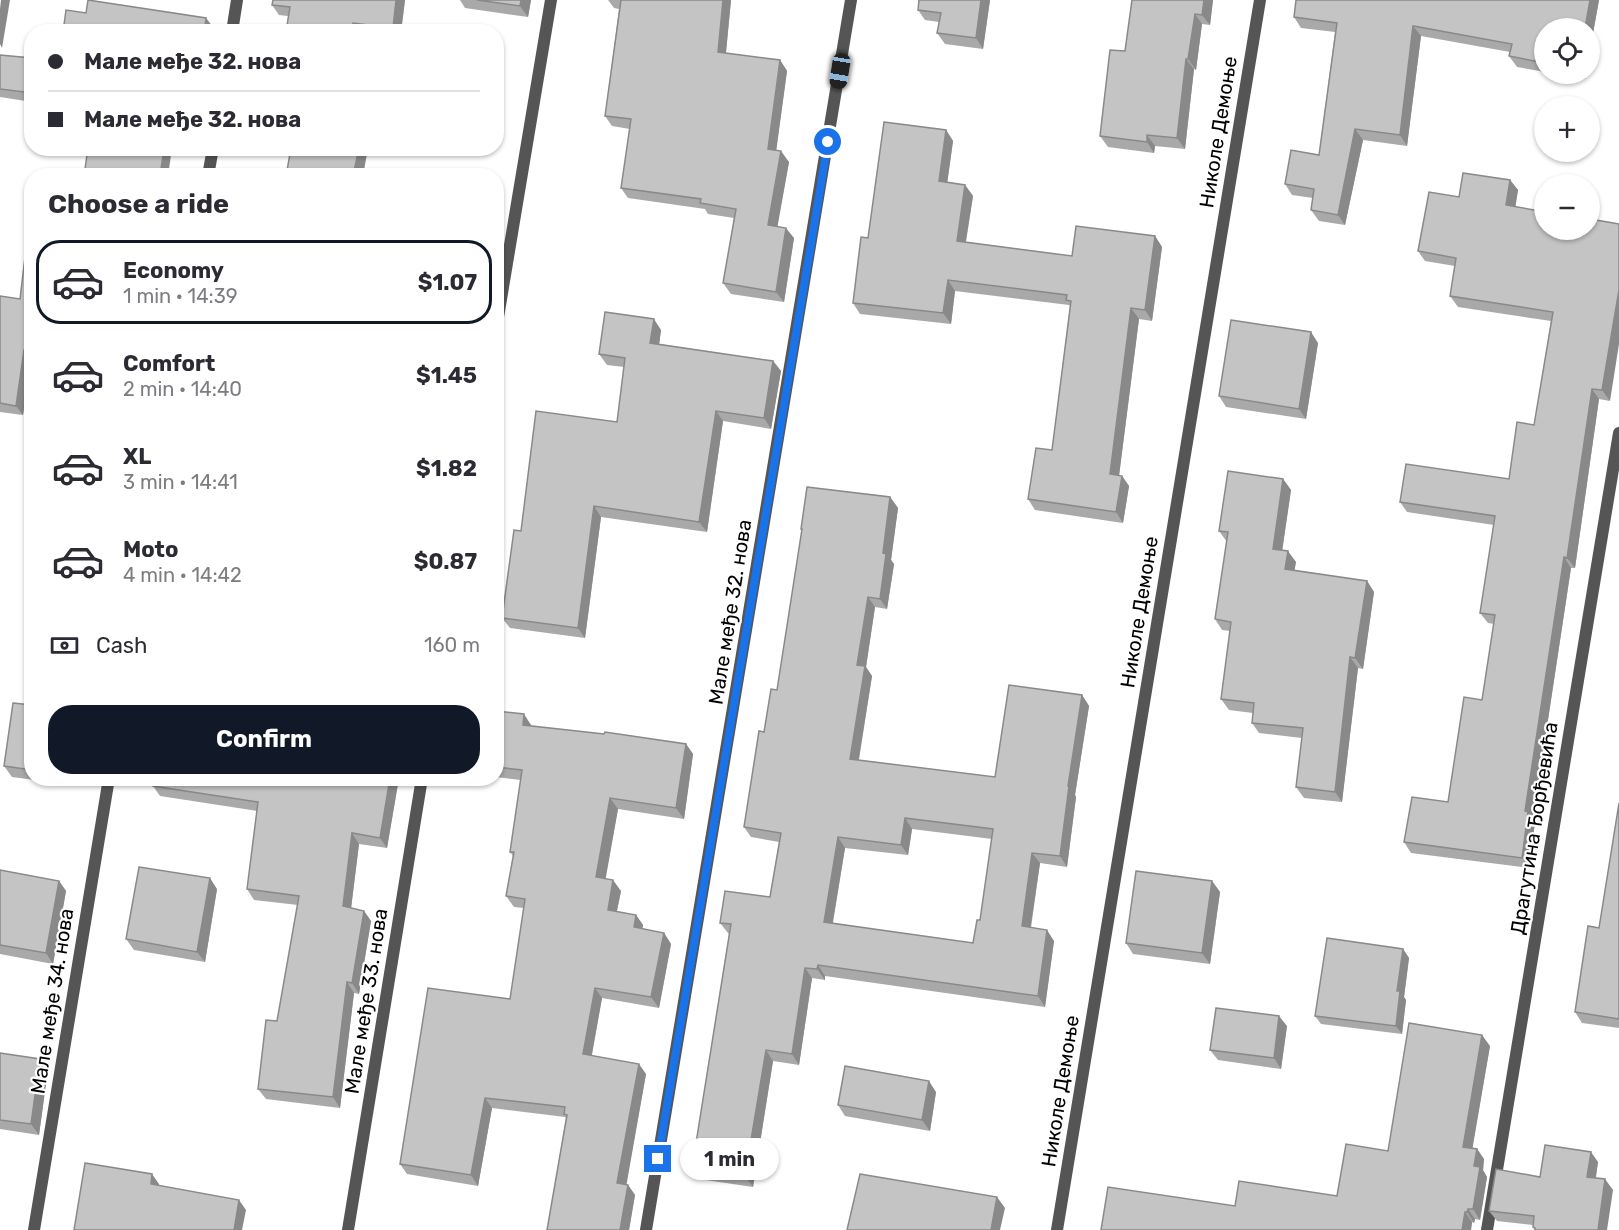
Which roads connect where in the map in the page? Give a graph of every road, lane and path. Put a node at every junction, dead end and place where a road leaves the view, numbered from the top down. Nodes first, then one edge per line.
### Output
1 (237, 0) edge
2 (551, 0) edge
3 (851, 0) edge
4 (1260, 0) edge
5 (233, 24) edge
6 (504, 281) edge
7 (1619, 433) edge
8 (108, 786) edge
9 (421, 786) edge
10 (34, 1230) edge
11 (348, 1230) edge
12 (646, 1230) edge
13 (1057, 1230) edge
14 (1487, 1230) edge

1 - 5 street
2 - 6 street
3 - 12 street, Мале међе 32. нова
4 - 13 street, Николе Демоње
7 - 14 street, Драгутина Ђорђевића
8 - 10 street, Мале међе 34. нова
9 - 11 street, Мале међе 33. нова

